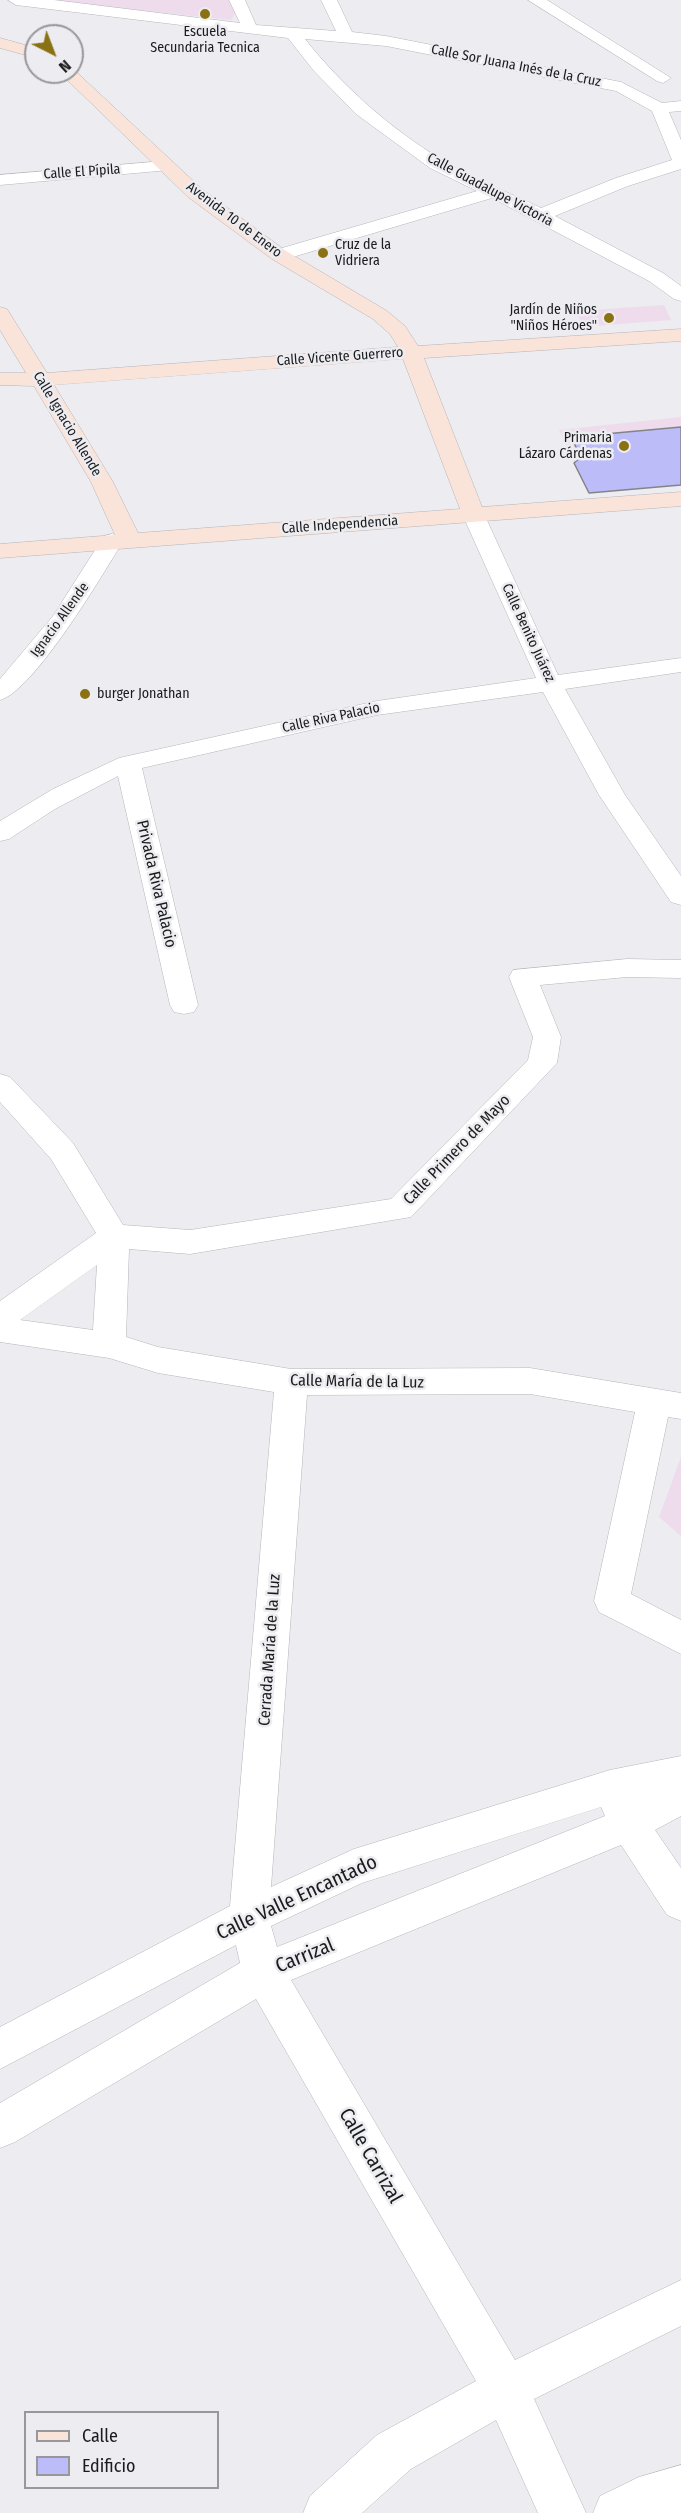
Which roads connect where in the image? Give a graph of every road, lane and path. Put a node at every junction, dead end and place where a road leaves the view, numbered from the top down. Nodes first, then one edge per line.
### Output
1 (16, 0) edge
2 (237, 0) edge
3 (329, 0) edge
4 (536, 0) edge
5 (250, 28) junction
6 (293, 34) junction
7 (346, 36) junction
8 (0, 43) edge
9 (24, 50) edge
10 (681, 73) edge
11 (663, 78) junction
12 (80, 84) edge
13 (621, 87) junction
14 (681, 106) edge
15 (659, 108) junction
16 (681, 162) edge
17 (164, 166) junction
18 (0, 180) edge
19 (494, 192) junction
20 (540, 214) junction
21 (279, 255) junction
22 (681, 295) edge
23 (0, 313) edge
24 (681, 334) edge
25 (411, 352) junction
26 (0, 379) edge
27 (41, 380) junction
28 (681, 499) edge
29 (474, 516) junction
30 (120, 541) junction
31 (0, 551) edge
32 (681, 665) edge
33 (550, 683) junction
34 (0, 693) edge
35 (128, 763) junction
36 (0, 833) edge
37 (681, 896) edge
38 (681, 969) edge
39 (184, 1005) dead end
40 (0, 1084) edge
41 (114, 1236) junction
42 (0, 1318) edge
43 (0, 1330) edge
44 (109, 1345) junction
45 (291, 1382) junction
46 (668, 1404) edge
47 (681, 1638) edge
48 (681, 1773) edge
49 (610, 1787) junction
50 (681, 1797) edge
51 (629, 1824) junction
52 (681, 1902) edge
53 (249, 1917) junction
54 (263, 1972) junction
55 (0, 2049) edge
56 (0, 2127) edge
57 (681, 2302) edge
58 (506, 2389) junction
59 (681, 2489) edge
60 (327, 2513) edge
61 (562, 2513) edge
62 (617, 2513) edge

1 - 5 street, Calle Sor Juana Inés de la Cruz
2 - 5 street
3 - 7 street
4 - 11 street
5 - 6 street, Calle Sor Juana Inés de la Cruz
6 - 7 street, Calle Sor Juana Inés de la Cruz
6 - 19 street, Calle Guadalupe Victoria
7 - 13 street, Calle Sor Juana Inés de la Cruz
8 - 9 street
10 - 11 street
11 - 13 street
12 - 17 street, Avenida 10 de Enero
13 - 15 street, Calle Sor Juana Inés de la Cruz
14 - 15 street
15 - 16 street
16 - 20 street
17 - 18 street, Calle El Pípila
17 - 21 street, Avenida 10 de Enero
19 - 20 street, Calle Guadalupe Victoria
19 - 21 street
20 - 22 street, Calle Guadalupe Victoria
21 - 25 street, Avenida 10 de Enero
23 - 27 street, Calle Ignacio Allende
24 - 25 street, Calle Vicente Guerrero
25 - 27 street, Calle Vicente Guerrero
25 - 29 street, Calle Benito Juárez
26 - 27 street, Calle Vicente Guerrero
27 - 30 street, Calle Ignacio Allende
28 - 29 street, Calle Independencia
29 - 30 street, Calle Independencia
29 - 33 street, Calle Benito Juárez
30 - 31 street, Calle Independencia
30 - 34 street, Ignacio Allende
32 - 33 street, Calle Riva Palacio
33 - 35 street, Calle Riva Palacio
33 - 37 street, Calle Benito Juárez
35 - 36 street, Calle Riva Palacio
35 - 39 street, Privada Riva Palacio
38 - 41 street, Calle Primero de Mayo
40 - 41 street
41 - 42 street
41 - 44 street
43 - 44 street, Calle María de la Luz
44 - 45 street, Calle María de la Luz
45 - 46 street, Calle María de la Luz
45 - 53 street, Cerrada María de la Luz
46 - 47 street
48 - 49 street, Calle Valle Encantado
49 - 51 street
49 - 53 street, Calle Valle Encantado
50 - 51 street
51 - 52 street
51 - 54 street, Carrizal
53 - 54 street, Calle Carrizal
53 - 55 street, Calle Valle Encantado
54 - 56 street, Carrizal
54 - 58 street, Calle Carrizal
57 - 58 street
58 - 60 street
58 - 61 street, Calle Carrizal
59 - 62 street

